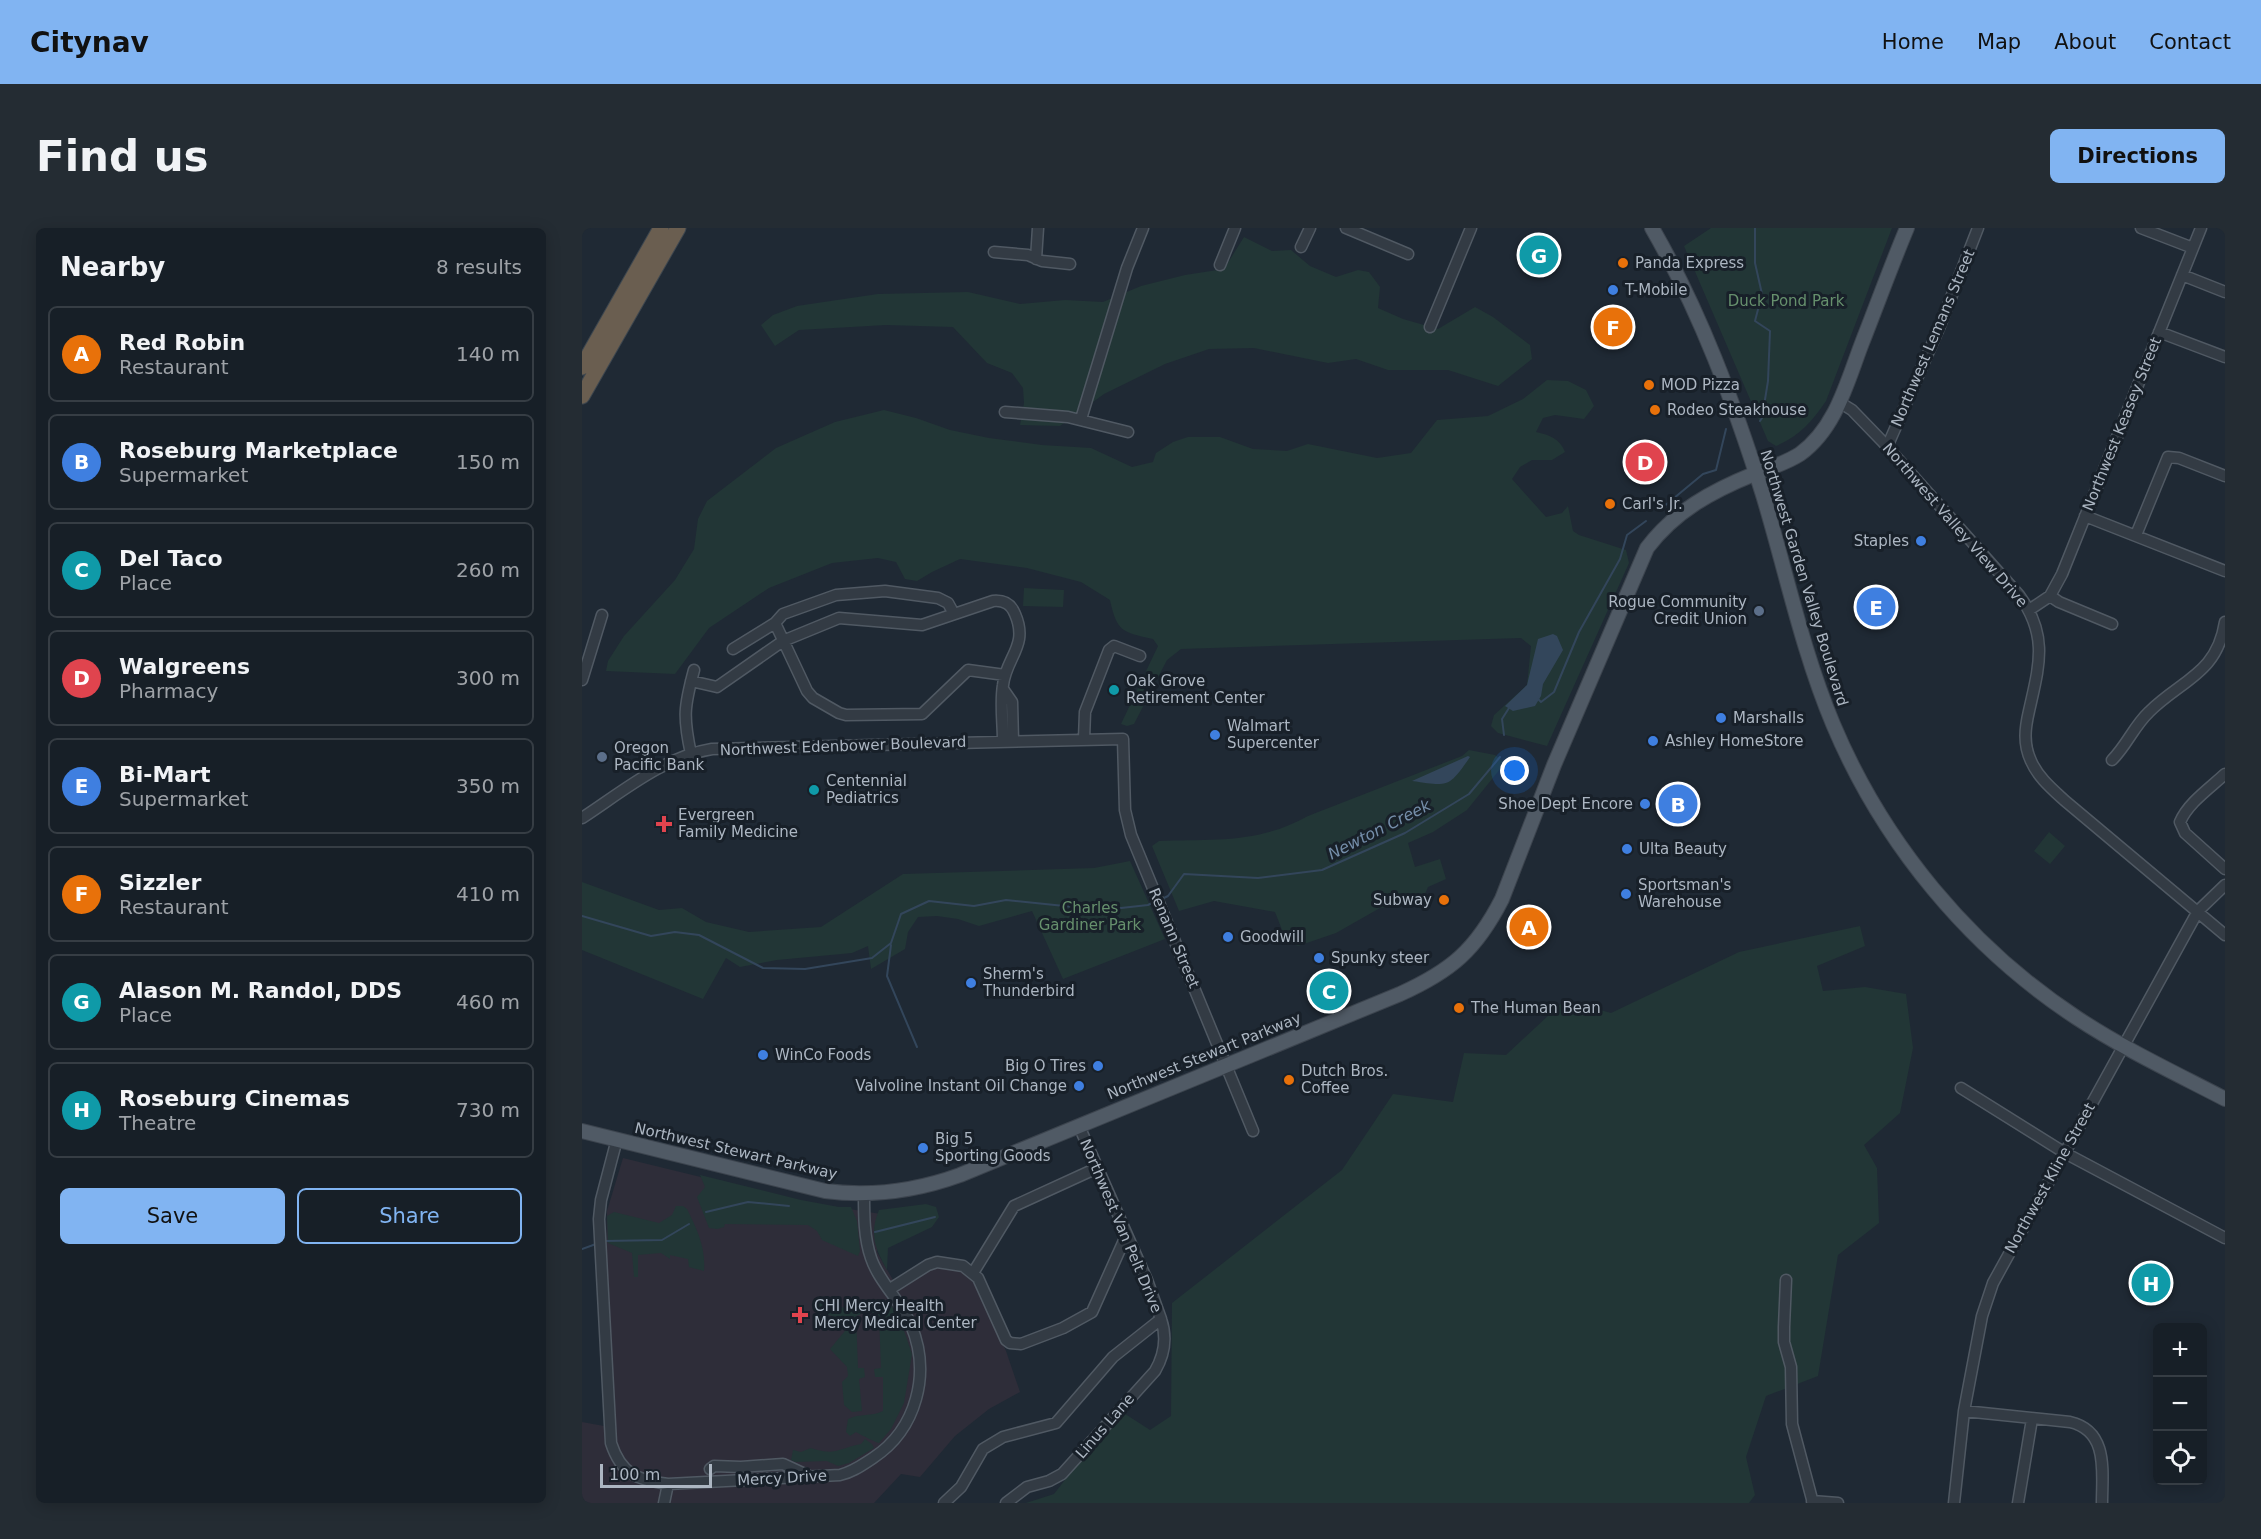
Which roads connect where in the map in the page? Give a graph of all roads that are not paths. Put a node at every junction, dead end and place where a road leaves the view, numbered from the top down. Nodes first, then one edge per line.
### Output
1 (661, 228) edge
2 (678, 228) edge
3 (1038, 228) edge
4 (1143, 228) edge
5 (1235, 228) edge
6 (1310, 228) edge
7 (1346, 228) edge
8 (1380, 228) edge
9 (1471, 228) edge
10 (1652, 228) edge
11 (1907, 228) edge
12 (1978, 228) edge
13 (2141, 228) edge
14 (2201, 228) edge
15 (1375, 240) junction
16 (1301, 247) dead end
17 (2193, 248) junction
18 (994, 252) dead end
19 (1408, 254) dead end
20 (1036, 259) junction
21 (1070, 264) dead end
22 (1220, 265) dead end
23 (2182, 275) junction
24 (2225, 292) edge
25 (1430, 327) dead end
26 (2159, 332) junction
27 (2225, 357) edge
28 (582, 367) edge
29 (582, 396) edge
30 (1839, 402) junction
31 (1005, 412) dead end
32 (1082, 419) junction
33 (1128, 432) dead end
34 (1887, 447) junction
35 (1755, 473) junction
36 (2225, 476) edge
37 (2085, 516) junction
38 (2136, 535) junction
39 (2225, 571) edge
40 (2050, 596) junction
41 (2029, 610) junction
42 (954, 614) junction
43 (602, 615) dead end
44 (2225, 622) edge
45 (775, 623) junction
46 (2112, 624) dead end
47 (783, 641) junction
48 (733, 649) dead end
49 (1140, 656) dead end
50 (1005, 675) junction
51 (582, 680) edge
52 (1123, 739) joint
53 (1084, 740) junction
54 (1008, 741) junction
55 (691, 754) junction
56 (2112, 760) dead end
57 (2225, 774) edge
58 (582, 818) edge
59 (2225, 869) edge
60 (2225, 885) edge
61 (2198, 911) junction
62 (2225, 935) edge
63 (2122, 1046) junction
64 (1227, 1065) junction
65 (1961, 1088) dead end
66 (2225, 1099) edge
67 (1078, 1126) junction
68 (582, 1131) edge
69 (1253, 1131) dead end
70 (616, 1139) junction
71 (2065, 1153) junction
72 (1096, 1168) junction
73 (864, 1194) junction
74 (1126, 1236) junction
75 (2225, 1238) edge
76 (973, 1272) junction
77 (1786, 1280) dead end
78 (890, 1289) junction
79 (1161, 1319) junction
80 (1964, 1411) junction
81 (2032, 1419) junction
82 (710, 1469) dead end
83 (813, 1477) junction
84 (668, 1484) junction
85 (1812, 1502) edge
86 (664, 1503) edge
87 (944, 1503) edge
88 (1006, 1503) edge
89 (1838, 1503) edge
90 (1954, 1503) edge
91 (2018, 1503) edge
92 (2102, 1503) edge

1 - 28 highway
2 - 29 highway
3 - 20 street
4 - 32 street
5 - 22 street
6 - 16 street
7 - 15 street
8 - 15 street
9 - 25 street
10 - 35 main road, Northwest Garden Valley Boulevard
11 - 30 main road, Northwest Stewart Parkway
12 - 34 street, Northwest Lemans Street
13 - 17 street
14 - 17 street, Northwest Keasey Street
15 - 19 street
17 - 23 street, Northwest Keasey Street
18 - 20 street
20 - 21 street
23 - 24 street
23 - 26 street, Northwest Keasey Street
26 - 27 street
26 - 37 street, Northwest Keasey Street
30 - 34 street, Northwest Valley View Drive
30 - 35 main road, Northwest Stewart Parkway
31 - 32 street
32 - 33 street
34 - 41 street, Northwest Valley View Drive
35 - 63 main road, Northwest Garden Valley Boulevard
35 - 64 main road, Northwest Stewart Parkway
36 - 38 street
37 - 38 street
37 - 40 street, Northwest Keasey Street
38 - 39 street
40 - 41 street, Northwest Keasey Street
40 - 46 street
41 - 61 street, Northwest Valley View Drive
42 - 45 street
42 - 47 street
42 - 50 street
43 - 51 street
44 - 56 street
45 - 47 street
45 - 48 street
47 - 50 street
47 - 55 street
49 - 53 street
50 - 54 street
52 - 53 street, Northwest Edenbower Boulevard
52 - 64 street, Renann Street
53 - 54 street, Northwest Edenbower Boulevard
54 - 55 street, Northwest Edenbower Boulevard
55 - 58 street, Northwest Edenbower Boulevard
57 - 59 street
60 - 61 street, Northwest Kline Street
61 - 62 street, Northwest Valley View Drive
61 - 63 street, Northwest Kline Street
63 - 66 main road, Northwest Garden Valley Boulevard
63 - 71 street, Northwest Kline Street
64 - 67 main road, Northwest Stewart Parkway
64 - 69 street, Renann Street
65 - 71 street
67 - 72 street, Northwest Van Pelt Drive
67 - 73 main road, Northwest Stewart Parkway
68 - 70 main road, Northwest Stewart Parkway
70 - 73 main road, Northwest Stewart Parkway
70 - 84 street, Mercy Drive
71 - 75 street
71 - 80 street, Northwest Kline Street
72 - 74 street, Northwest Van Pelt Drive
72 - 76 street
73 - 78 street, Mercy Drive
74 - 76 street
74 - 79 street, Northwest Van Pelt Drive
76 - 78 street
77 - 85 street
78 - 83 street, Mercy Drive
79 - 87 street, Northwest Van Pelt Drive
79 - 88 street, Linus Lane
80 - 81 street
80 - 90 street, Northwest Kline Street
81 - 91 street
81 - 92 street
82 - 83 street
83 - 84 street, Mercy Drive
84 - 86 street
85 - 89 street

